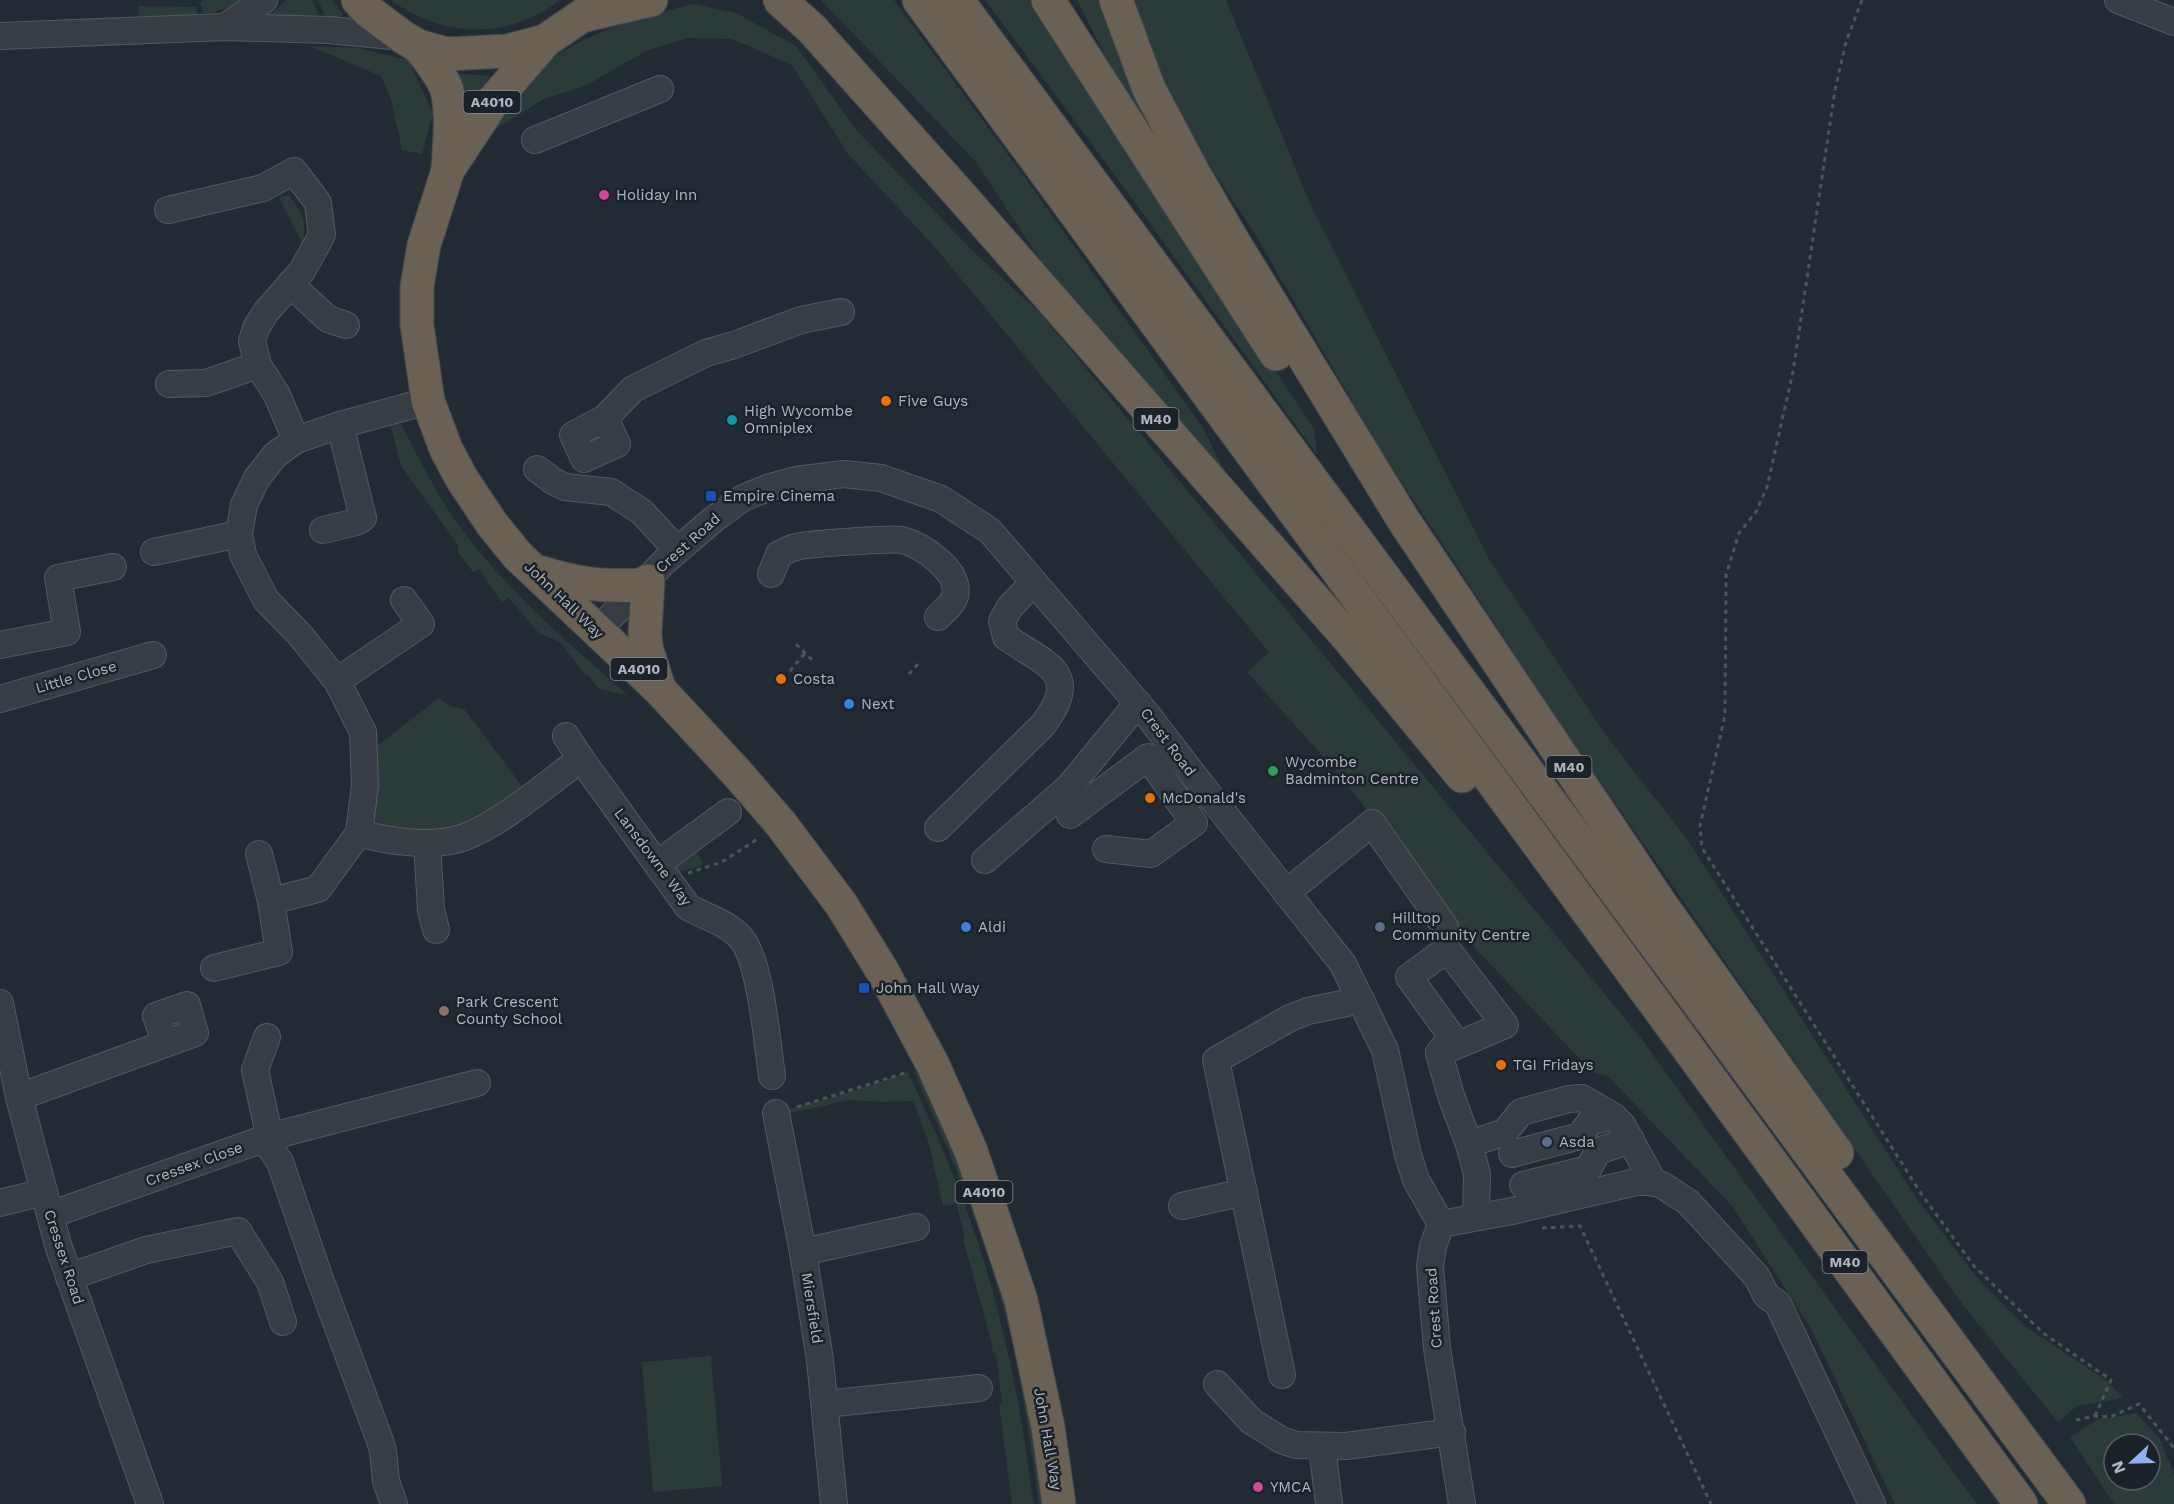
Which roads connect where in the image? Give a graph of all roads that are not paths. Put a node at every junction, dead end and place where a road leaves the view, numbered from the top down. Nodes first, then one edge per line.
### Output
1 (264, 0) edge
2 (358, 0) edge
3 (651, 0) edge
4 (753, 0) edge
5 (919, 0) edge
6 (957, 0) edge
7 (1048, 0) edge
8 (1116, 0) edge
9 (2118, 0) edge
10 (789, 7) edge
11 (593, 8) edge
12 (2174, 22) edge
13 (225, 27) junction
14 (0, 36) edge
15 (411, 41) junction
16 (545, 41) junction
17 (660, 89) dead end
18 (535, 140) dead end
19 (448, 170) junction
20 (168, 210) dead end
21 (290, 284) junction
22 (842, 312) dead end
23 (346, 325) dead end
24 (258, 365) junction
25 (170, 384) dead end
26 (428, 401) junction
27 (605, 418) dead end
28 (340, 425) junction
29 (296, 440) junction
30 (537, 469) dead end
31 (323, 530) dead end
32 (239, 534) junction
33 (677, 550) junction
34 (154, 552) dead end
35 (113, 567) dead end
36 (534, 570) junction
37 (771, 574) dead end
38 (1034, 582) junction
39 (646, 583) junction
40 (404, 600) dead end
41 (938, 617) dead end
42 (597, 631) junction
43 (0, 645) edge
44 (153, 655) dead end
45 (337, 681) junction
46 (659, 689) junction
47 (0, 699) edge
48 (1138, 703) junction
49 (566, 736) dead end
50 (580, 759) junction
51 (728, 812) dead end
52 (1070, 815) dead end
53 (938, 828) dead end
54 (359, 833) junction
55 (427, 843) junction
56 (1106, 849) dead end
57 (259, 855) dead end
58 (985, 860) dead end
59 (662, 872) junction
60 (1286, 892) junction
61 (271, 901) junction
62 (1445, 927) dead end
63 (436, 930) dead end
64 (214, 968) dead end
65 (1361, 1000) junction
66 (0, 1003) edge
67 (1668, 1019) junction
68 (267, 1037) dead end
69 (166, 1043) dead end
70 (1439, 1053) dead end
71 (1752, 1075) junction
72 (772, 1076) dead end
73 (477, 1083) dead end
74 (19, 1097) junction
75 (776, 1113) road end
76 (1614, 1126) junction
77 (1469, 1144) junction
78 (268, 1145) junction
79 (1516, 1164) junction
80 (1654, 1183) junction
81 (1244, 1192) junction
82 (0, 1203) edge
83 (47, 1204) junction
84 (1182, 1206) dead end
85 (1476, 1217) junction
86 (1441, 1224) junction
87 (916, 1227) dead end
88 (803, 1252) junction
89 (69, 1277) junction
90 (283, 1322) dead end
91 (1282, 1375) dead end
92 (1217, 1384) dead end
93 (979, 1388) dead end
94 (825, 1404) junction
95 (1452, 1432) junction
96 (1322, 1447) junction
97 (150, 1504) edge
98 (394, 1504) edge
99 (834, 1504) edge
100 (1059, 1504) edge
101 (1329, 1504) edge
102 (1462, 1504) edge
103 (1872, 1504) edge
104 (2021, 1504) edge
105 (2071, 1504) edge

1 - 13 street
2 - 15 highway
3 - 11 highway
4 - 10 highway, M40
5 - 67 highway, M40
6 - 71 highway, M40
7 - 71 highway, M40
8 - 105 highway, M40
9 - 12 street
10 - 67 highway, M40
11 - 16 highway
13 - 14 street
13 - 15 street
15 - 16 highway
15 - 19 highway, John Hall Way / A4010
16 - 19 highway, John Hall Way / A4010
17 - 18 street
19 - 26 highway, John Hall Way / A4010
20 - 21 street
21 - 23 street
21 - 24 street
22 - 27 street
24 - 25 street
24 - 29 street
26 - 28 street
26 - 36 highway, John Hall Way / A4010
28 - 29 street
28 - 31 street
29 - 32 street
30 - 33 street
32 - 34 street
32 - 45 street
33 - 38 street, Crest Road
33 - 39 street, Crest Road
35 - 43 street
36 - 39 highway
36 - 42 highway, John Hall Way / A4010
37 - 41 street
38 - 48 street, Crest Road
38 - 53 street
39 - 42 street, Crest Road
39 - 46 highway
40 - 45 street
42 - 46 highway, John Hall Way / A4010
44 - 47 street, Little Close
45 - 54 street
46 - 100 highway, John Hall Way / A4010
48 - 58 street
48 - 60 street, Crest Road
49 - 50 street, Lansdowne Way
50 - 55 street
50 - 59 street, Lansdowne Way
51 - 59 street
52 - 56 street
54 - 55 street
54 - 61 street
55 - 63 street
57 - 61 street
59 - 72 street, Lansdowne Way
60 - 62 street
60 - 65 street, Crest Road
61 - 64 street
65 - 81 street
65 - 86 street, Crest Road
66 - 74 street, Cressex Road
67 - 104 highway, M40
68 - 78 street
69 - 74 street
70 - 77 street
71 - 105 highway, M40
73 - 78 street
74 - 83 street, Cressex Road
75 - 88 street, Miersfield
76 - 79 street
76 - 79 street
76 - 79 street
76 - 80 street
77 - 79 street
77 - 85 street
78 - 83 street, Cressex Close
78 - 98 street
79 - 80 street
79 - 85 street
80 - 103 street
81 - 84 street
81 - 91 street
82 - 83 street, Cressex Close
83 - 89 street, Cressex Road
85 - 86 street
86 - 95 street, Crest Road
87 - 88 street
88 - 94 street, Miersfield
89 - 90 street
89 - 97 street, Cressex Road
92 - 96 street
93 - 94 street
94 - 99 street, Miersfield
95 - 96 street
95 - 102 street, Crest Road
96 - 101 street

